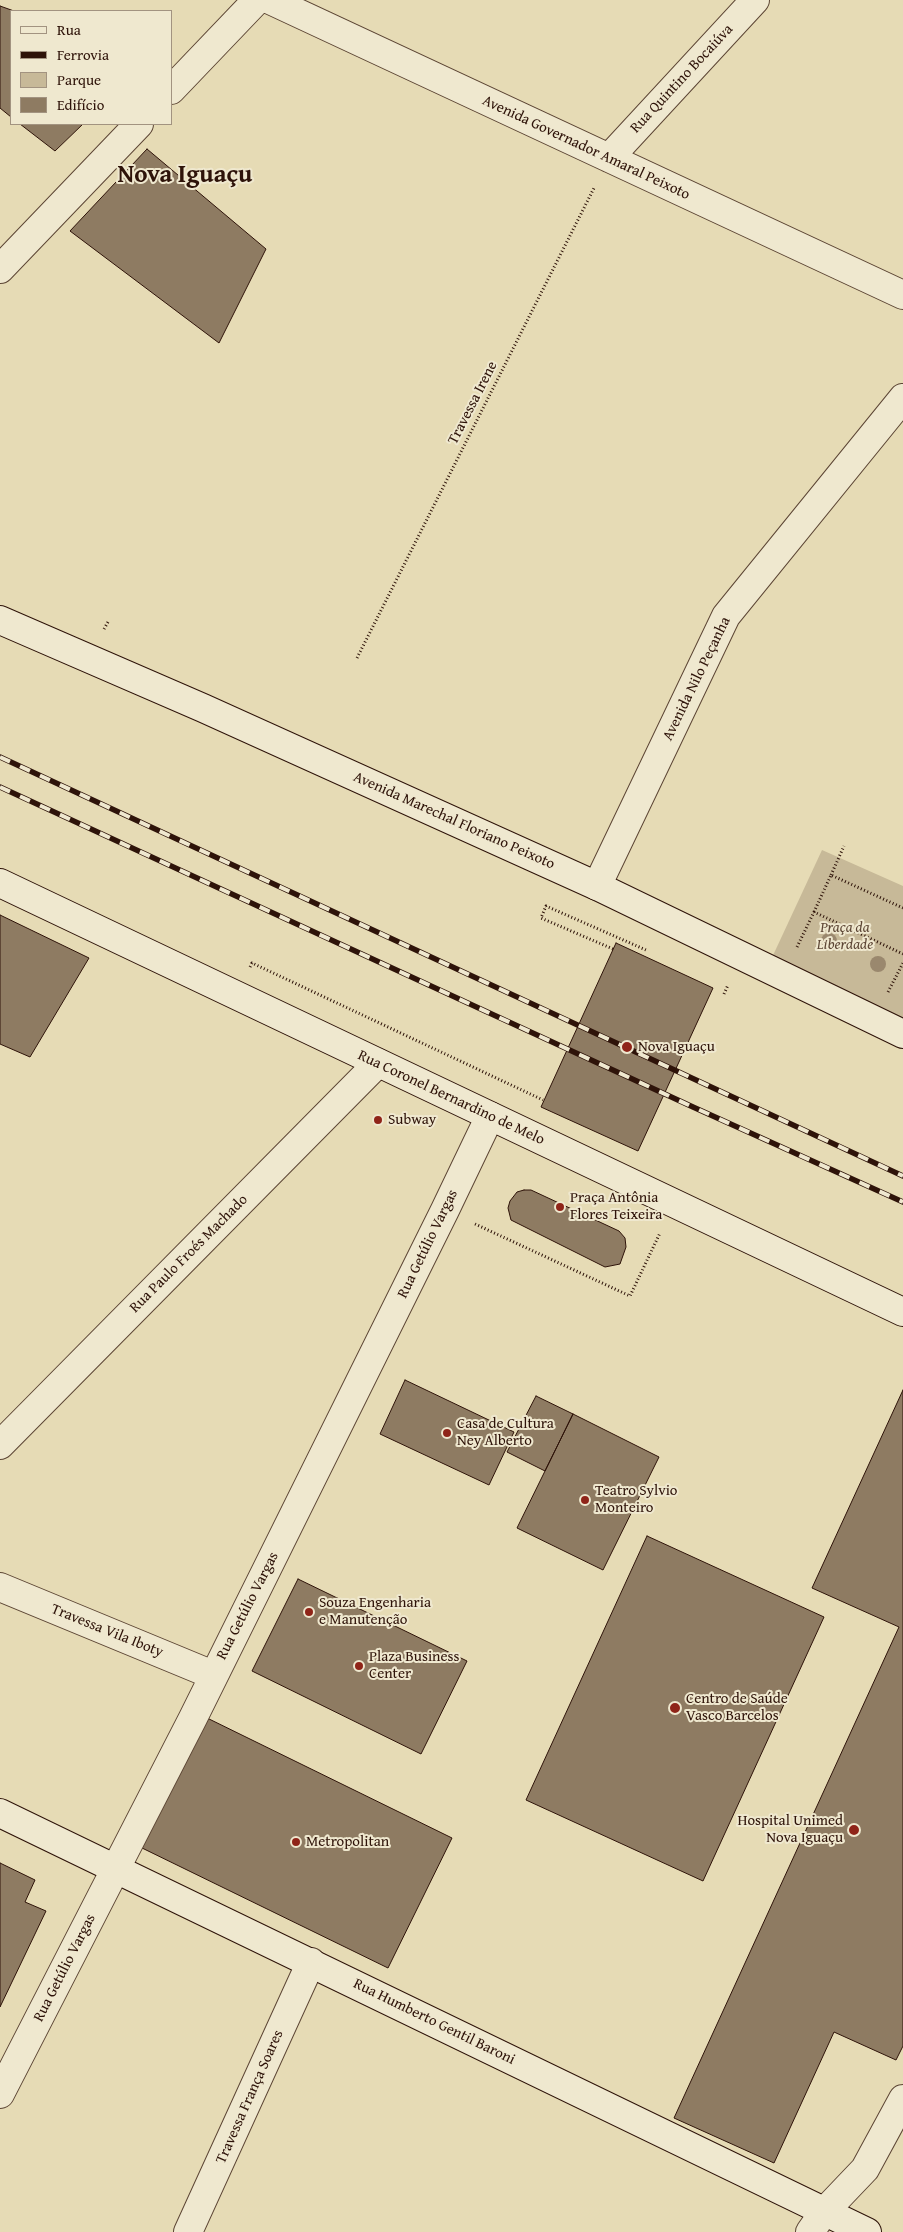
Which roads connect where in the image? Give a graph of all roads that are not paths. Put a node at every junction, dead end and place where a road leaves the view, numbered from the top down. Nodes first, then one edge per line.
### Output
1 (257, 0) edge
2 (270, 0) edge
3 (755, 0) edge
4 (172, 89) edge
5 (138, 125) edge
6 (609, 158) junction
7 (0, 269) edge
8 (903, 295) edge
9 (903, 398) edge
10 (0, 620) edge
11 (0, 883) edge
12 (597, 886) junction
13 (903, 1034) edge
14 (378, 1063) junction
15 (490, 1116) junction
16 (903, 1312) edge
17 (0, 1445) edge
18 (0, 1588) edge
19 (214, 1675) junction
20 (0, 1812) edge
21 (116, 1869) junction
22 (311, 1962) junction
23 (0, 2094) edge
24 (903, 2099) edge
25 (817, 2222) edge
26 (188, 2232) edge
27 (867, 2232) edge

1 - 4 street
2 - 6 street, Avenida Governador Amaral Peixoto
3 - 6 street, Rua Quintino Bocaiúva
5 - 7 street
6 - 8 street, Avenida Governador Amaral Peixoto
9 - 12 street, Avenida Nilo Peçanha
10 - 12 street, Avenida Marechal Floriano Peixoto
11 - 14 street, Rua Coronel Bernardino de Melo
12 - 13 street, Avenida Marechal Floriano Peixoto
14 - 15 street, Rua Coronel Bernardino de Melo
14 - 17 street, Rua Paulo Froés Machado
15 - 16 street, Rua Coronel Bernardino de Melo
15 - 19 street, Rua Getúlio Vargas
18 - 19 street, Travessa Vila Iboty
19 - 21 street, Rua Getúlio Vargas
20 - 21 street, Rua Humberto Gentil Baroni
21 - 22 street, Rua Humberto Gentil Baroni
21 - 23 street, Rua Getúlio Vargas
22 - 25 street, Rua Humberto Gentil Baroni
22 - 26 street, Travessa França Soares
24 - 25 street
25 - 27 street, Rua Humberto Gentil Baroni

